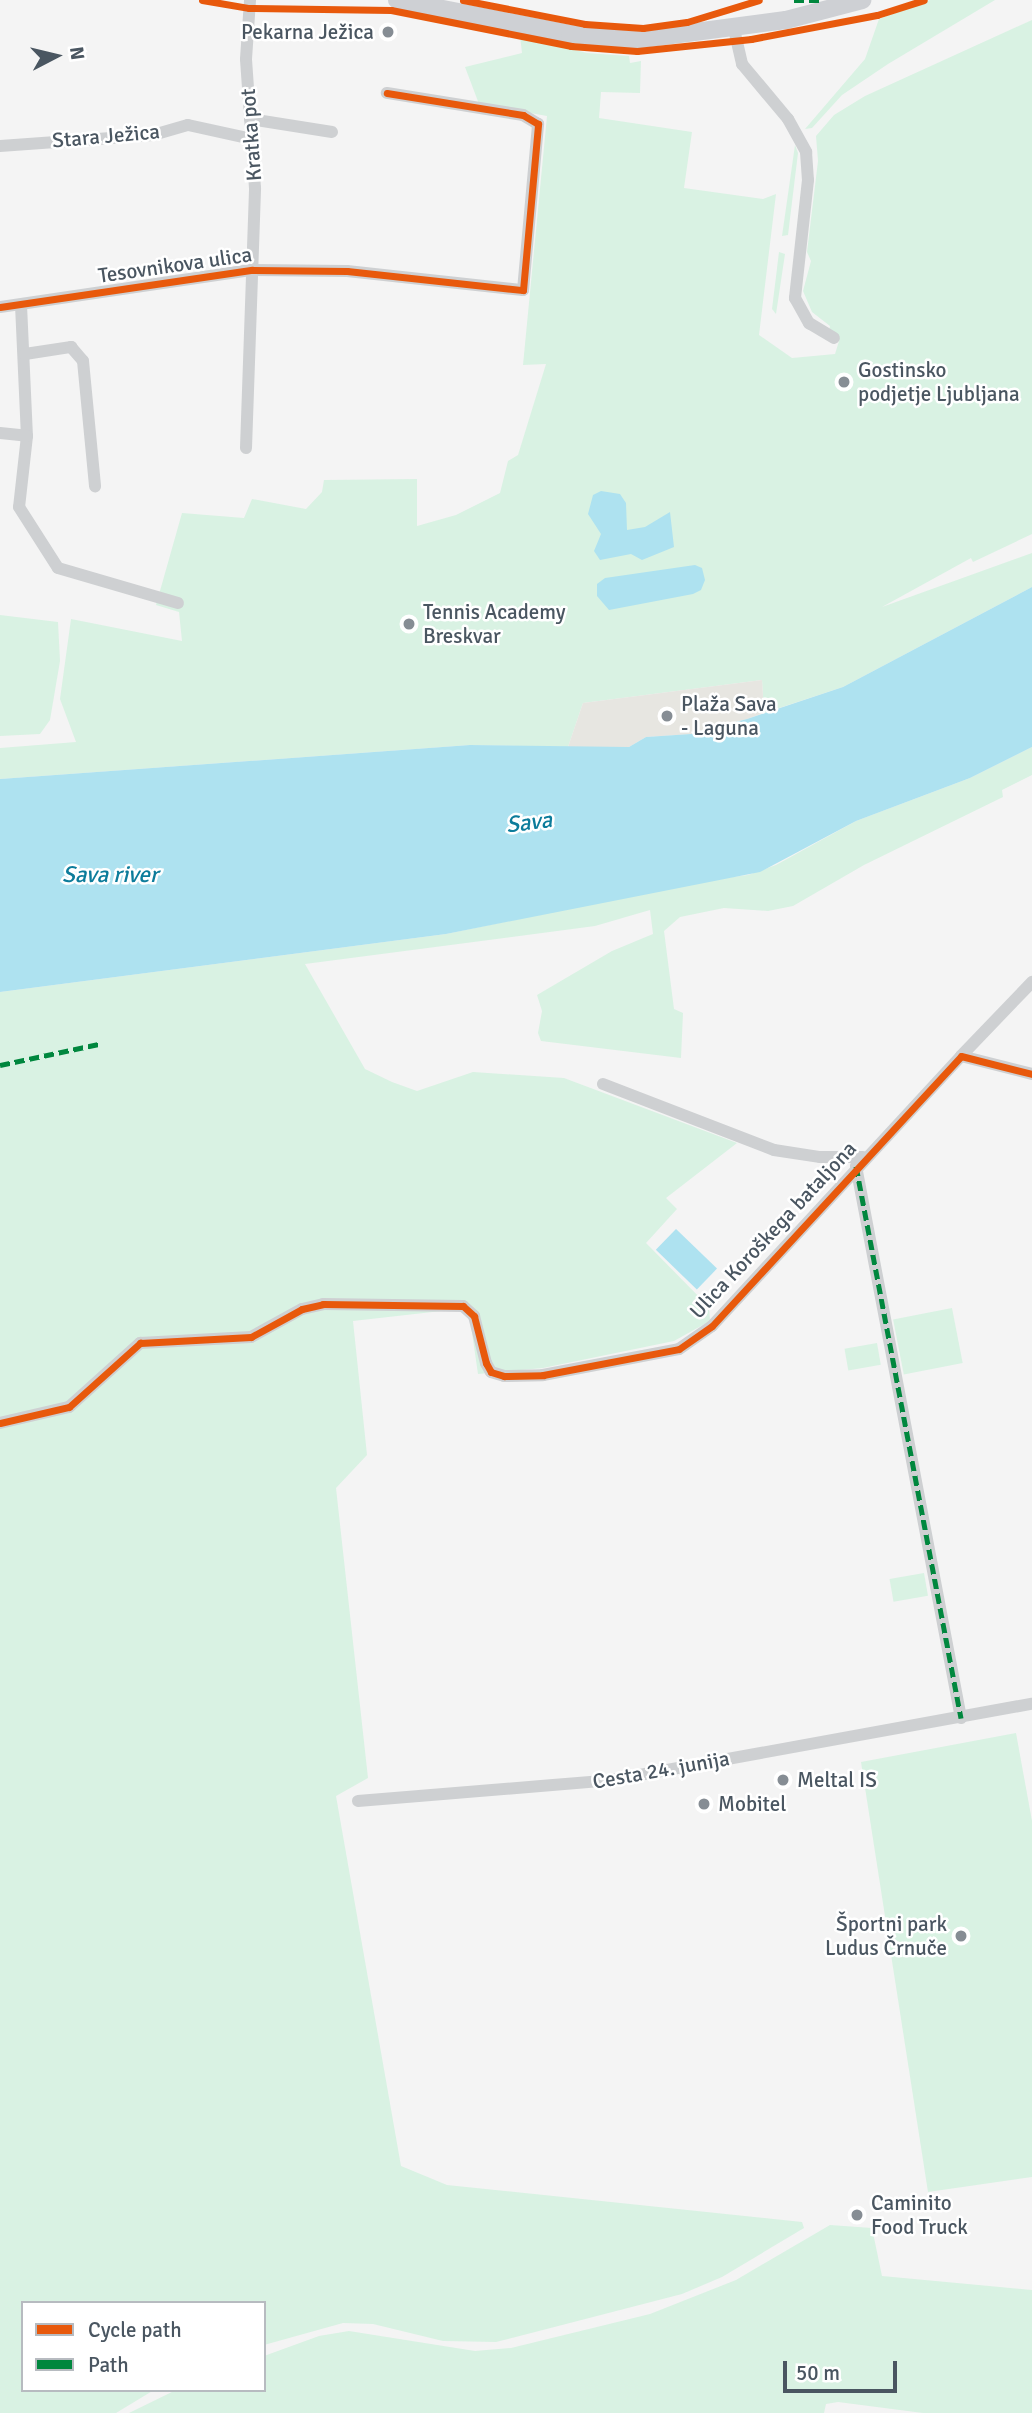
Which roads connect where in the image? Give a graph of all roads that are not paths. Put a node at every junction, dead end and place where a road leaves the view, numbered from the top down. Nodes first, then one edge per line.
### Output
1 (250, 0) edge
2 (397, 0) edge
3 (862, 0) edge
4 (734, 29) junction
5 (387, 93) dead end
6 (250, 119) junction
7 (332, 132) dead end
8 (252, 139) junction
9 (0, 146) edge
10 (251, 270) junction
11 (21, 304) junction
12 (0, 307) edge
13 (834, 338) dead end
14 (25, 354) junction
15 (0, 433) edge
16 (27, 436) junction
17 (246, 449) dead end
18 (95, 485) dead end
19 (178, 603) dead end
20 (1032, 982) edge
21 (961, 1056) junction
22 (1032, 1074) edge
23 (603, 1084) dead end
24 (860, 1161) junction
25 (0, 1423) edge
26 (1032, 1704) edge
27 (961, 1718) junction
28 (358, 1801) dead end

1 - 6 street, Kratka pot
2 - 4 main road
3 - 4 main road
4 - 13 street
5 - 10 street, Tesovnikova ulica
6 - 7 street
6 - 8 street, Kratka pot
8 - 9 street, Stara Ježica
8 - 10 street, Kratka pot
10 - 11 street, Tesovnikova ulica
10 - 17 street, Kratka pot
11 - 12 street, Tesovnikova ulica
11 - 14 street
14 - 16 street
14 - 18 street
15 - 16 street
16 - 19 street
20 - 21 street, Ulica Koroškega bataljona
21 - 22 street
21 - 24 street, Ulica Koroškega bataljona
23 - 24 street, Ulica Koroškega bataljona
24 - 25 street, Ulica Koroškega bataljona
24 - 27 street, Ulica Koroškega bataljona
26 - 27 street, Cesta 24. junija
27 - 28 street, Cesta 24. junija

